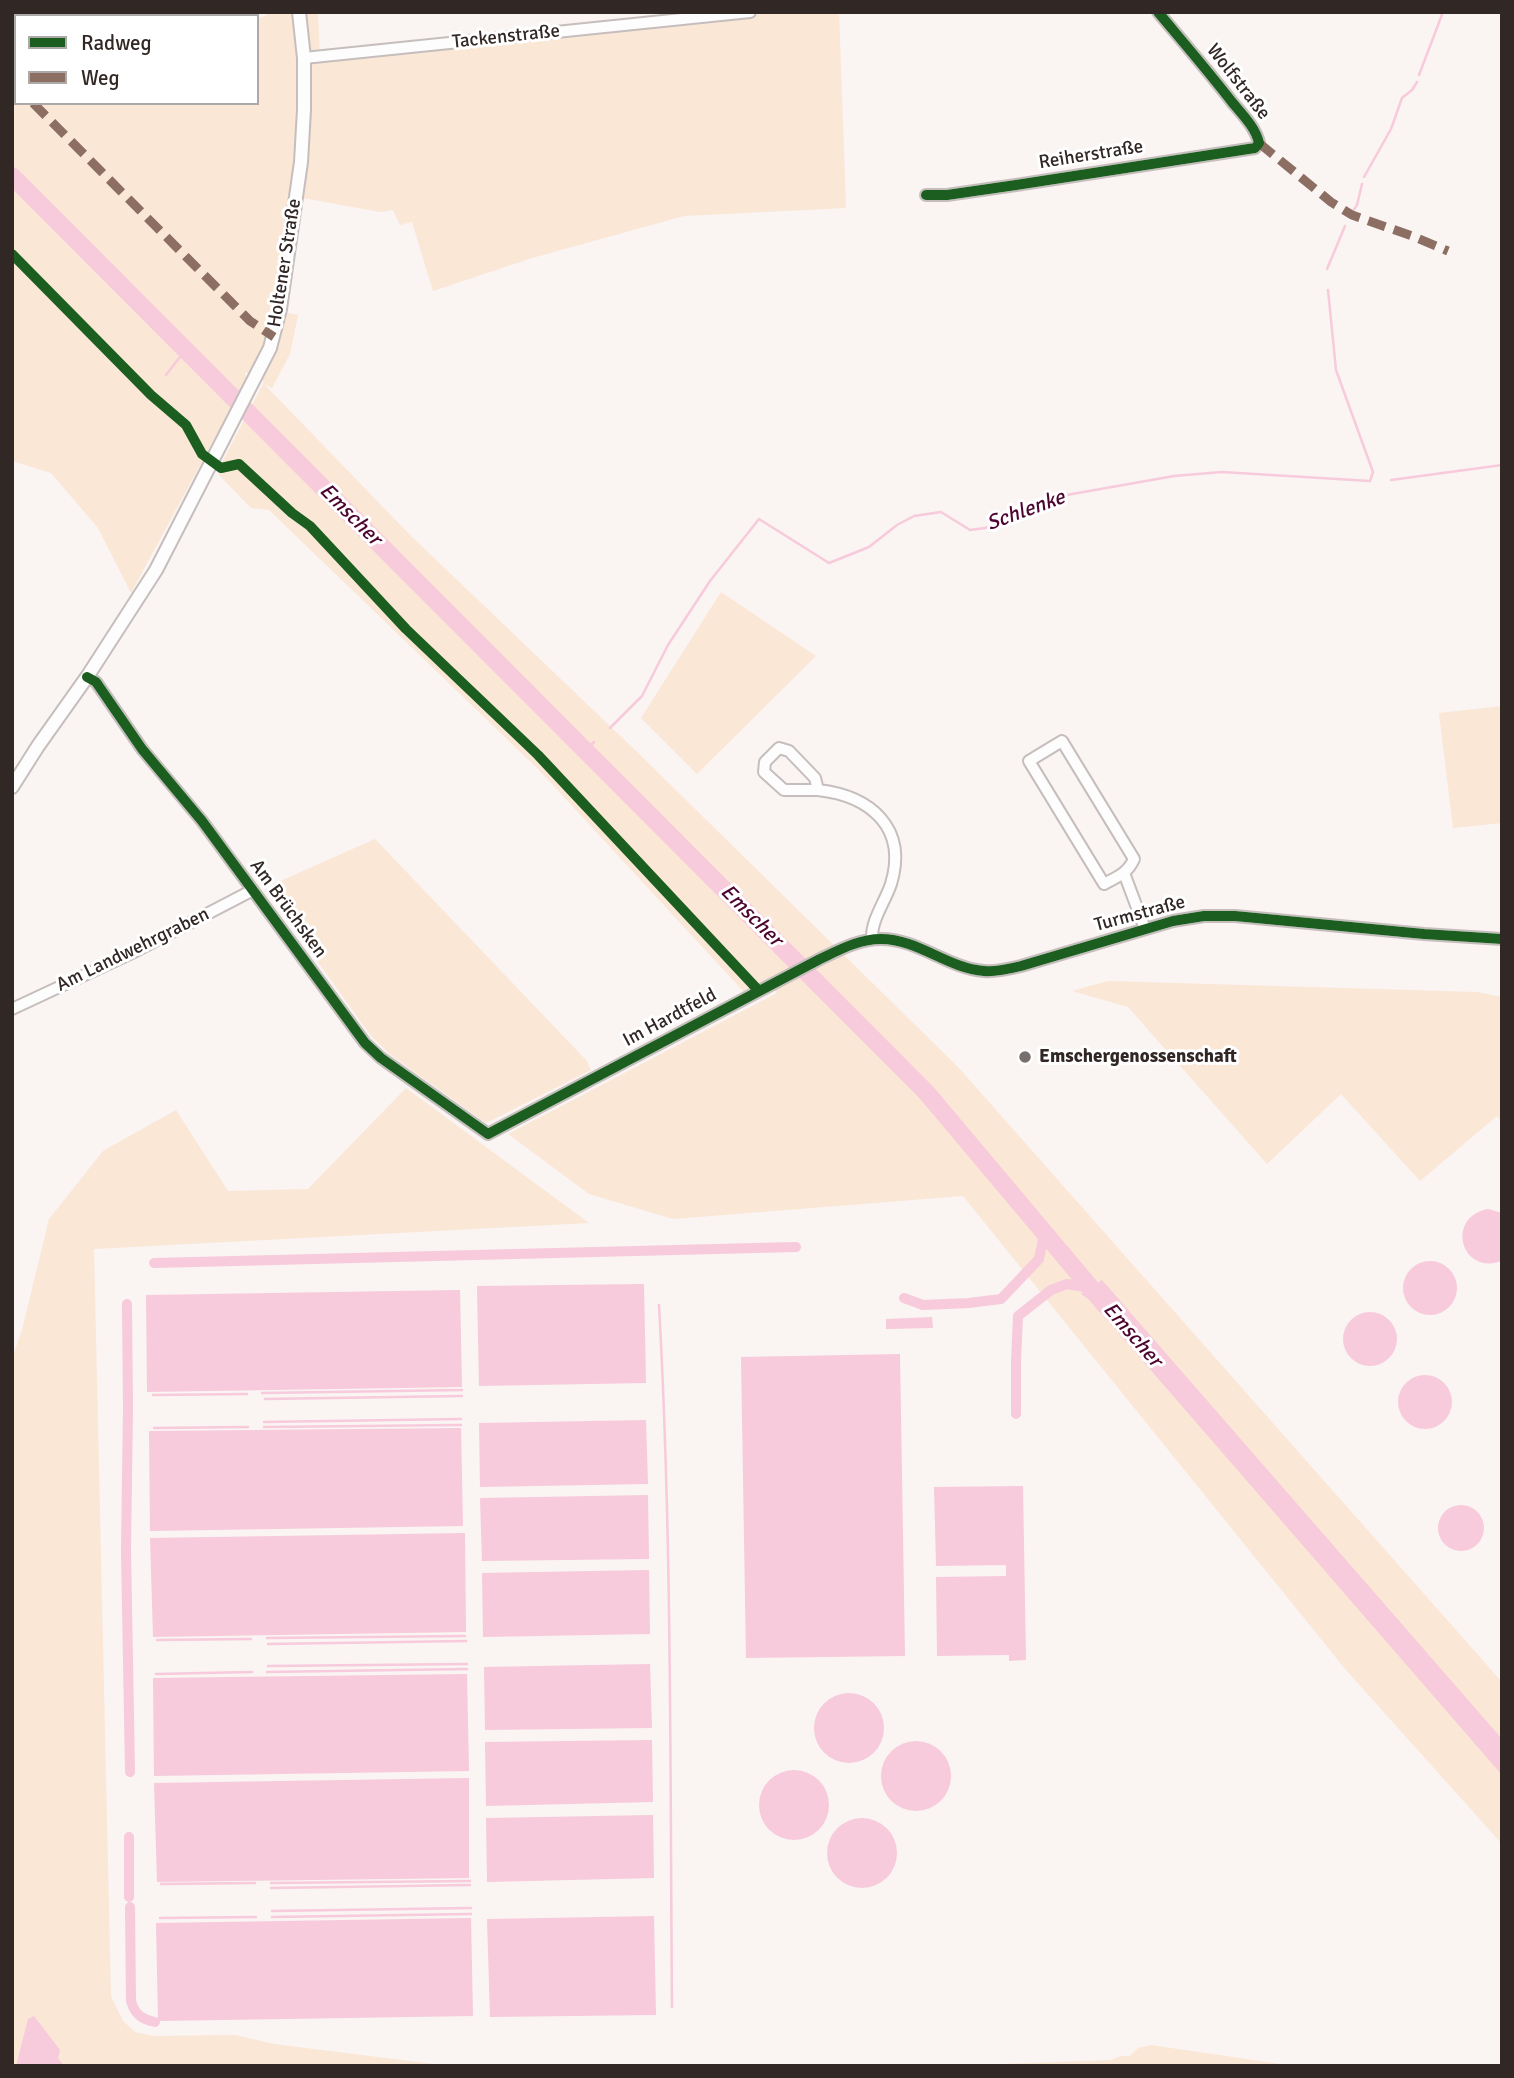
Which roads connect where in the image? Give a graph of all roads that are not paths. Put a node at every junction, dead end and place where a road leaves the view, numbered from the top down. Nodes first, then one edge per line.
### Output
1 (299, 12) edge
2 (750, 12) edge
3 (1158, 12) edge
4 (304, 58) junction
5 (1259, 143) joint
6 (926, 195) dead end
7 (87, 677) junction
8 (12, 787) edge
9 (818, 790) junction
10 (1124, 873) junction
11 (253, 890) junction
12 (1145, 929) junction
13 (872, 939) junction
14 (1502, 939) edge
15 (12, 1009) edge
16 (488, 1134) joint

1 - 4 main road, Holtener Straße
2 - 4 street, Tackenstraße
3 - 5 street, Wolfstraße
4 - 7 main road, Holtener Straße
5 - 6 street, Reiherstraße
7 - 8 main road, Holtener Straße
7 - 11 street, Am Brüchsken
9 - 9 street
9 - 13 street
10 - 10 street
10 - 12 street
11 - 15 street, Am Landwehrgraben
11 - 16 street, Am Brüchsken
12 - 13 street, Turmstraße
12 - 14 street, Turmstraße
13 - 16 street, Im Hardtfeld

